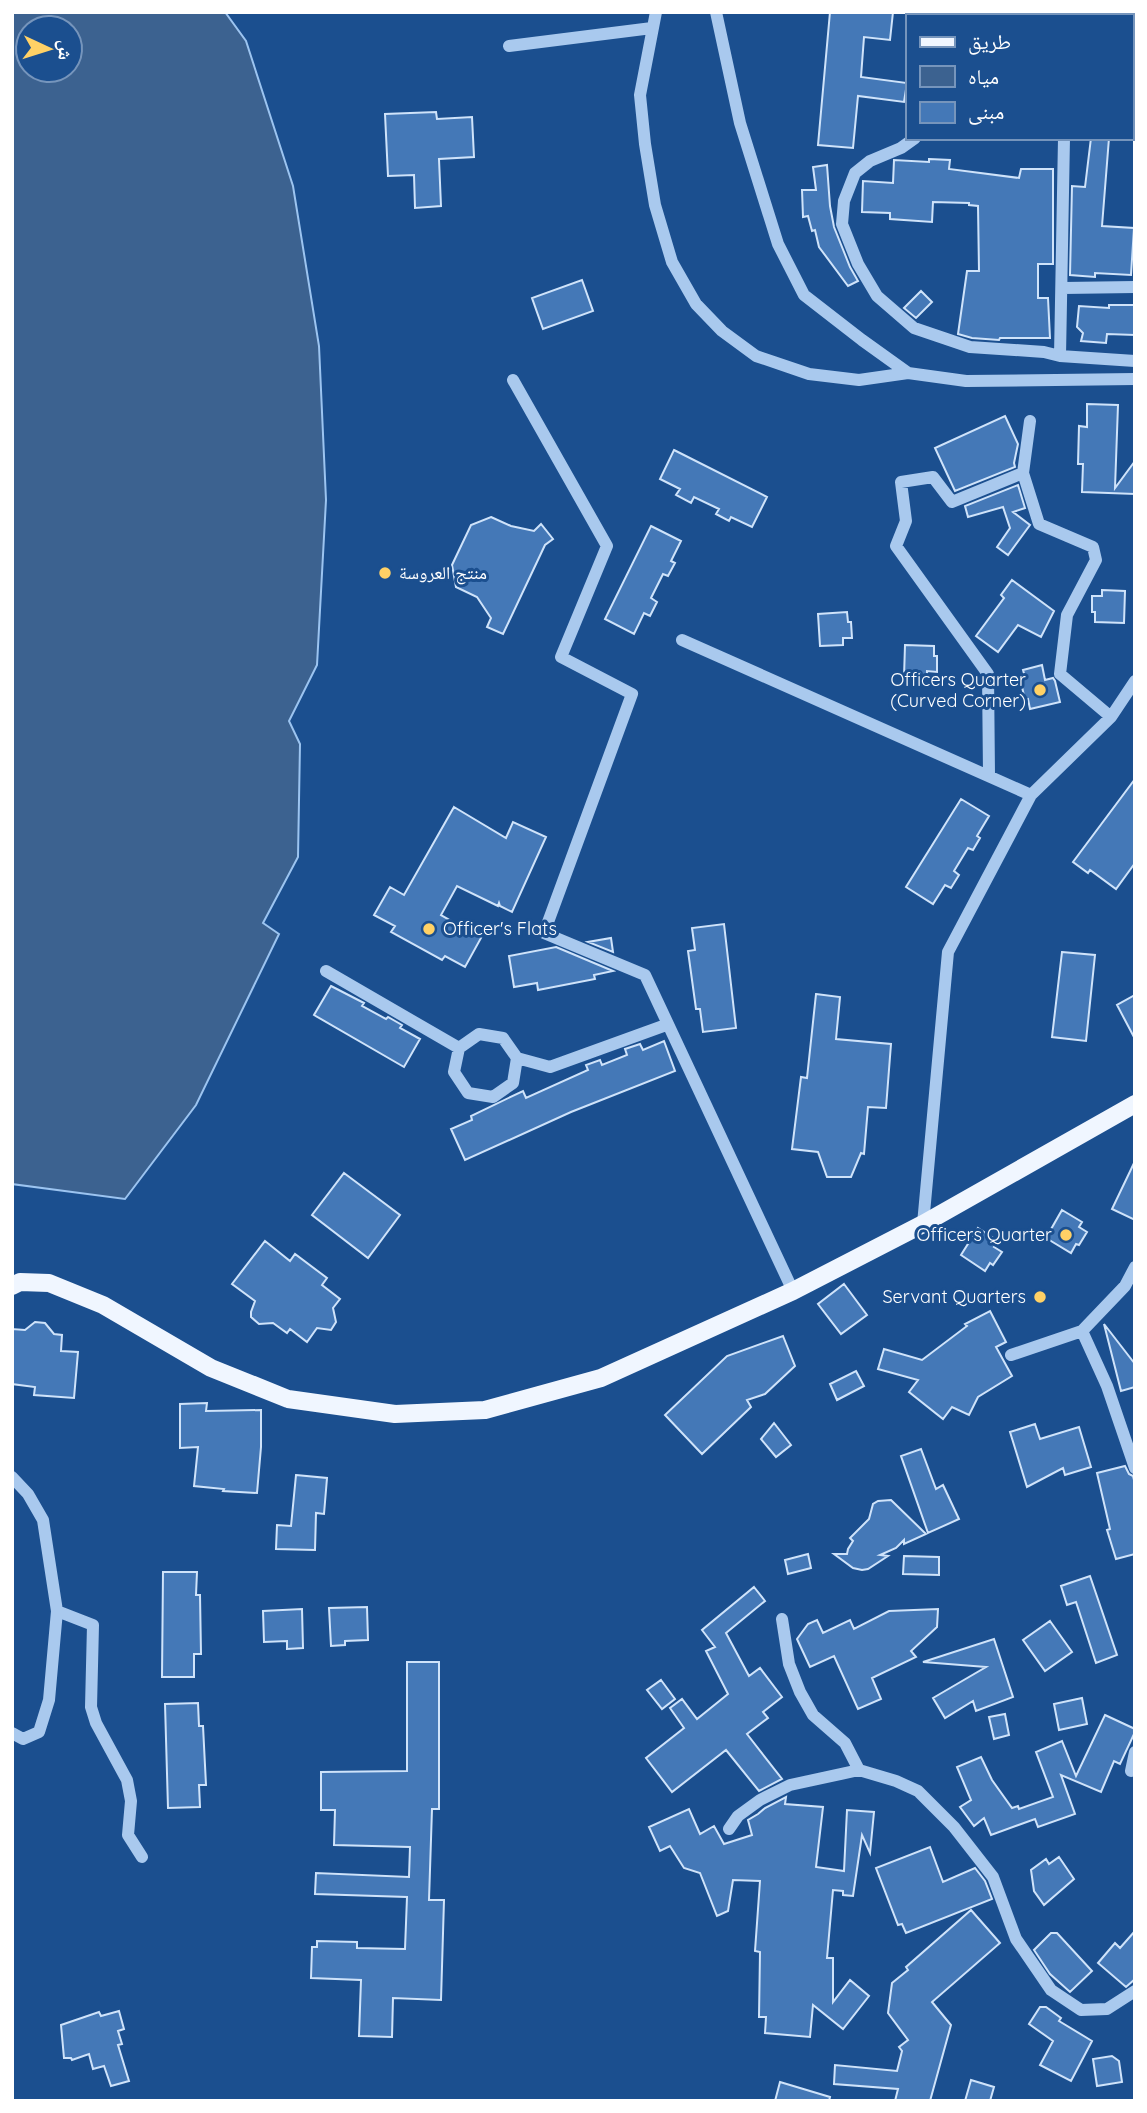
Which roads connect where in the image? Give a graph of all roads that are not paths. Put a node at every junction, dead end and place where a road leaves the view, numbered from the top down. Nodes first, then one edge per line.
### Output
1 (656, 12) edge
2 (716, 12) edge
3 (652, 28) junction
4 (509, 46) dead end
5 (912, 140) edge
6 (1064, 140) edge
7 (1135, 286) edge
8 (1063, 288) junction
9 (1060, 356) junction
10 (1135, 360) edge
11 (908, 373) junction
12 (1135, 379) edge
13 (513, 380) dead end
14 (1030, 421) dead end
15 (1023, 473) junction
16 (682, 640) dead end
17 (1135, 681) edge
18 (1111, 717) junction
19 (989, 775) junction
20 (1031, 795) junction
21 (326, 971) dead end
22 (666, 1025) junction
23 (459, 1048) junction
24 (517, 1058) junction
25 (1135, 1104) edge
26 (923, 1224) junction
27 (1135, 1267) edge
28 (12, 1286) edge
29 (793, 1292) junction
30 (1082, 1331) junction
31 (1011, 1354) dead end
32 (1135, 1468) edge
33 (12, 1477) edge
34 (57, 1611) junction
35 (782, 1619) dead end
36 (12, 1733) edge
37 (1135, 1752) edge
38 (859, 1770) junction
39 (1130, 1771) dead end
40 (729, 1829) dead end
41 (142, 1857) dead end
42 (1135, 1991) edge

1 - 3 street
2 - 11 street
3 - 4 street
3 - 11 street
5 - 9 street
6 - 8 street
7 - 8 street
8 - 9 street
9 - 10 street
11 - 12 street
13 - 22 street
14 - 15 street
15 - 18 street
15 - 19 street
16 - 19 street
17 - 18 street
18 - 20 street
19 - 20 street
20 - 26 street
21 - 23 street
22 - 24 street
22 - 29 street
23 - 24 street
23 - 24 street
25 - 26 main road
26 - 29 main road
27 - 30 street
28 - 29 main road
30 - 31 street
30 - 32 street
33 - 34 street
34 - 36 street
34 - 41 street
35 - 38 street
37 - 39 street
38 - 40 street
38 - 42 street

